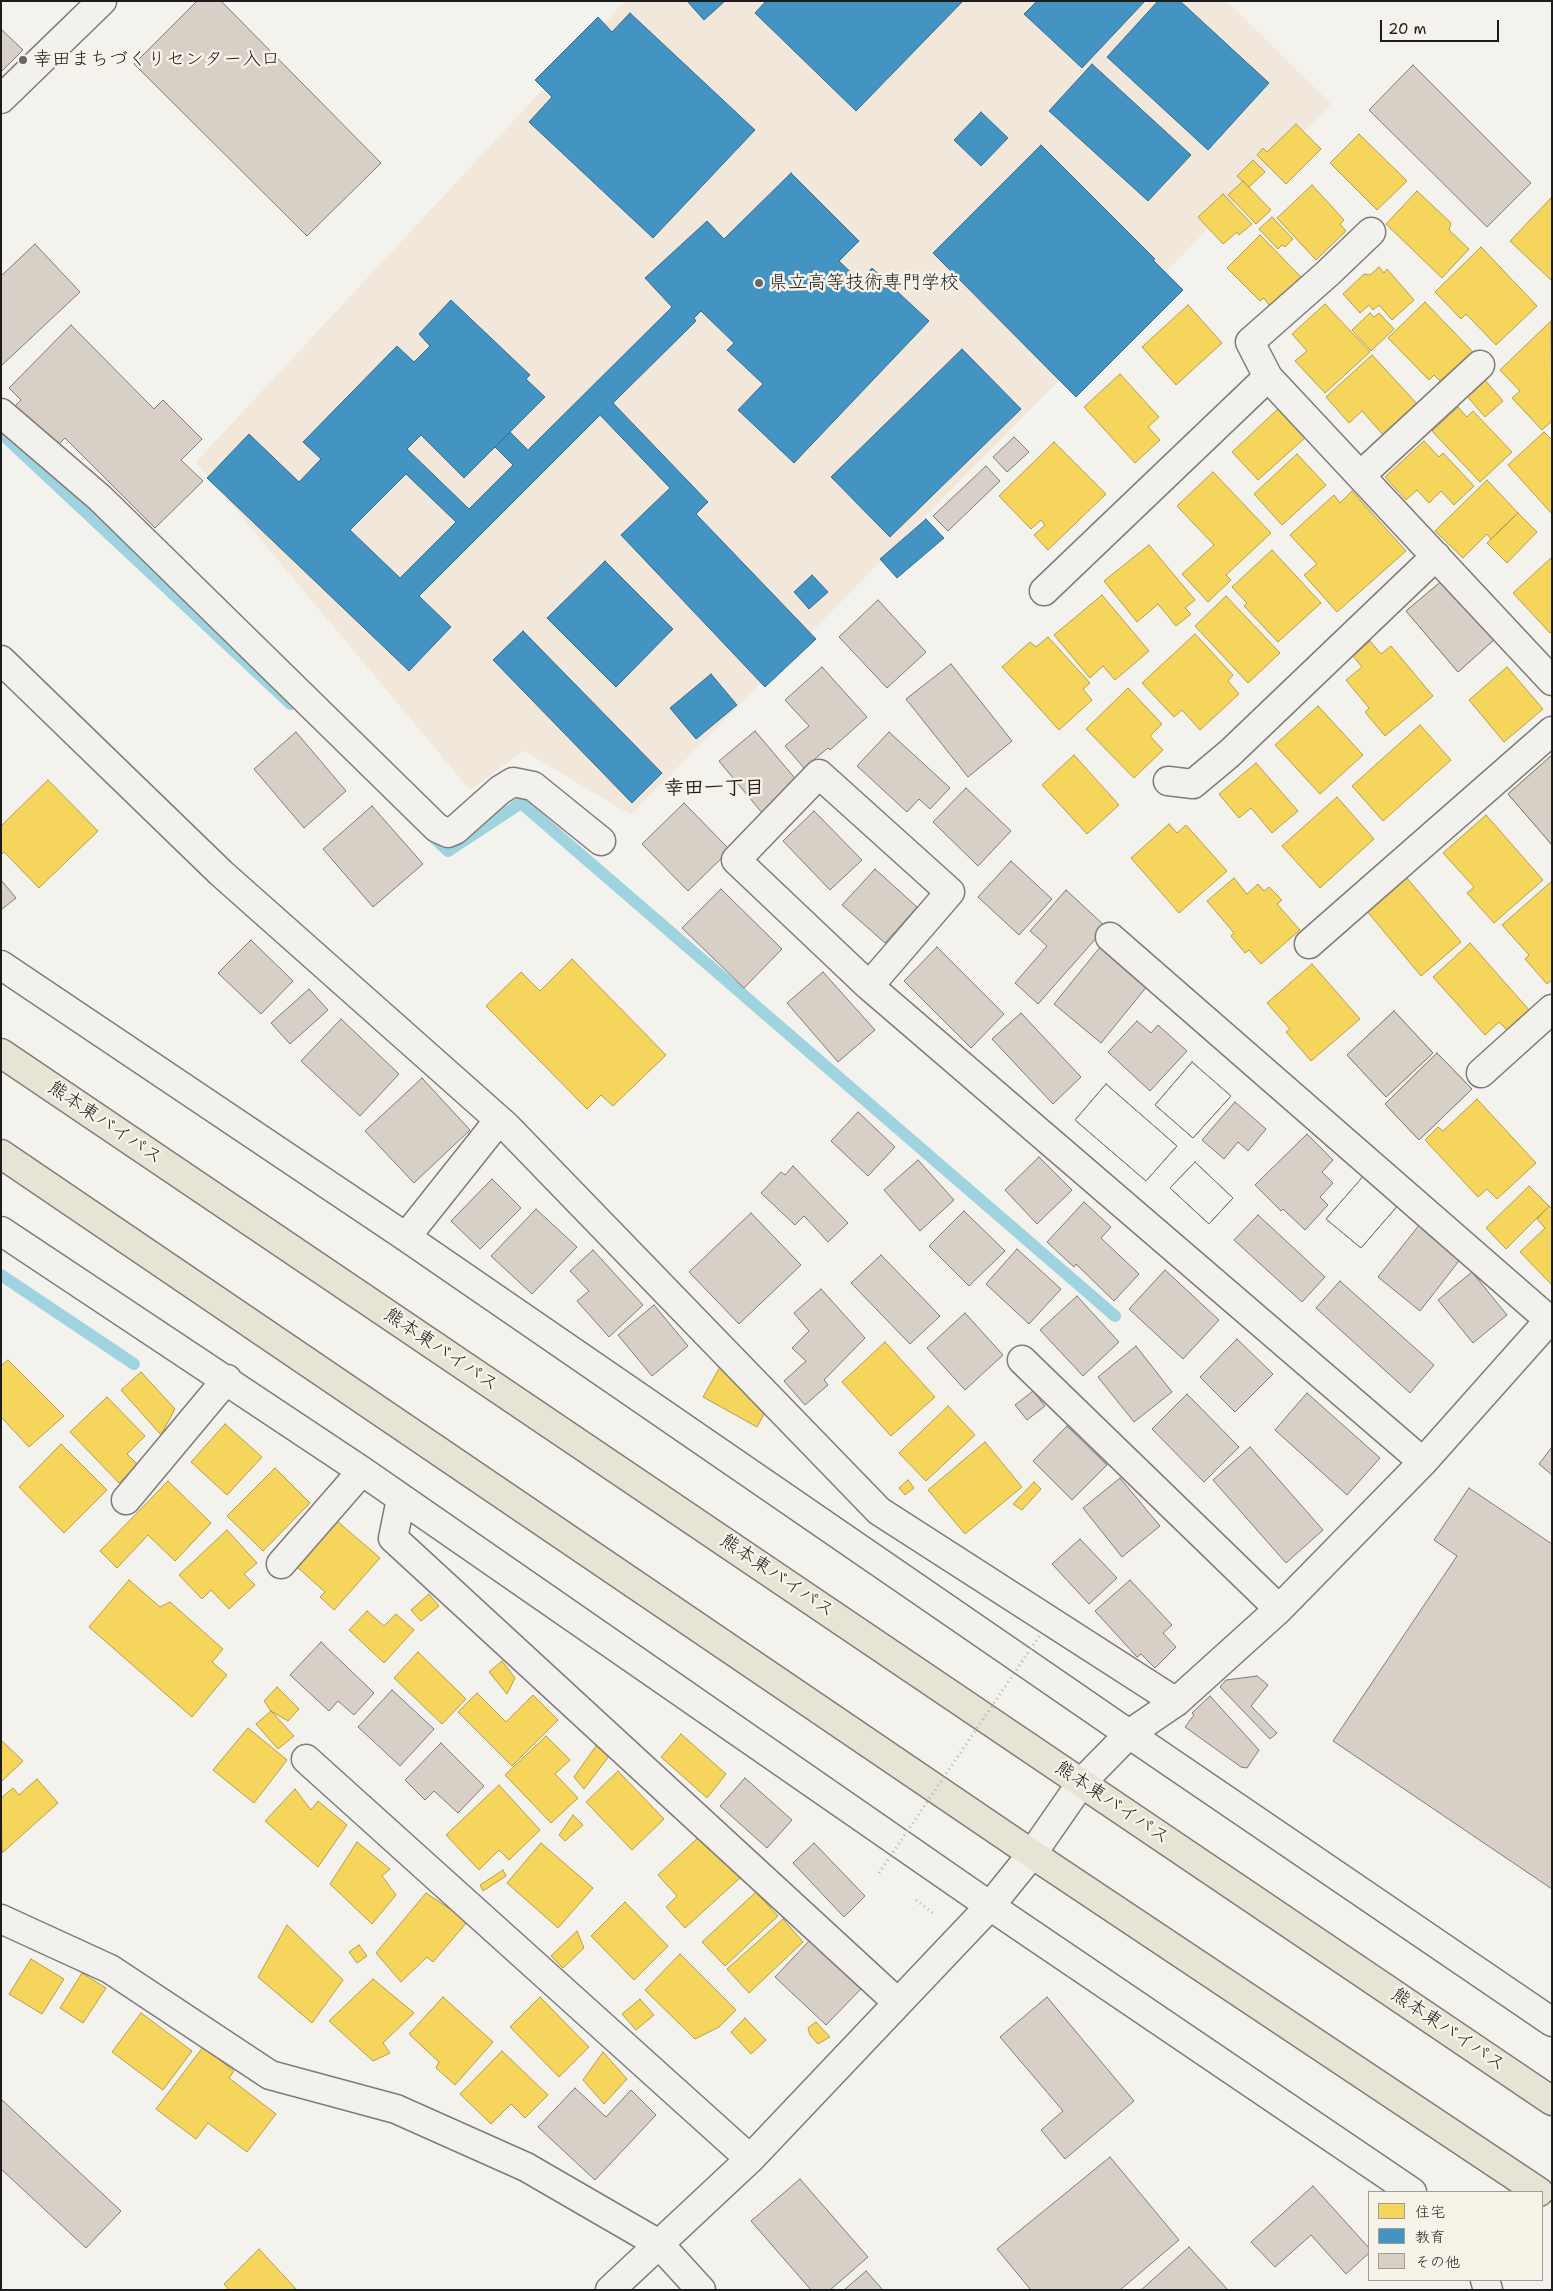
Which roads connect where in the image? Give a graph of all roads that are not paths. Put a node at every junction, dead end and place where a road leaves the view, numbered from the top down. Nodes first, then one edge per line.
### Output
1 (102, 1) edge
2 (1, 100) edge
3 (1370, 232) dead end
4 (1480, 365) dead end
5 (1268, 377) junction
6 (1, 413) edge
7 (1361, 475) junction
8 (1436, 556) junction
9 (1044, 591) dead end
10 (1, 660) edge
11 (1552, 681) edge
12 (1552, 730) edge
13 (1168, 781) dead end
14 (601, 841) dead end
15 (1110, 937) dead end
16 (1309, 944) dead end
17 (1, 965) edge
18 (870, 986) junction
19 (1552, 1009) edge
20 (1, 1053) edge
21 (1480, 1074) dead end
22 (499, 1120) junction
23 (1, 1154) edge
24 (1, 1231) edge
25 (406, 1237) junction
26 (1550, 1318) edge
27 (1022, 1360) dead end
28 (227, 1379) junction
29 (1423, 1462) junction
30 (362, 1471) junction
31 (401, 1499) junction
32 (126, 1500) dead end
33 (280, 1564) dead end
34 (1279, 1610) junction
35 (1176, 1702) junction
36 (1128, 1734) junction
37 (306, 1759) dead end
38 (1082, 1782) junction
39 (1032, 1854) junction
40 (990, 1906) junction
41 (1, 1919) edge
42 (897, 2002) junction
43 (1552, 2022) edge
44 (1552, 2101) edge
45 (750, 2159) junction
46 (1411, 2191) edge
47 (1538, 2191) edge
48 (659, 2244) junction
49 (610, 2290) edge
50 (701, 2290) edge

1 - 2 street
3 - 5 street
4 - 7 street
5 - 7 street
5 - 9 street
6 - 14 street
7 - 8 street
8 - 11 street
8 - 13 street
10 - 22 street
12 - 16 street
15 - 26 street
17 - 25 street
18 - 18 street
18 - 29 street
19 - 21 street
20 - 38 highway, 熊本東バイパス
22 - 25 street
22 - 35 street
23 - 39 highway
24 - 28 street
25 - 36 street
26 - 29 street
27 - 34 street
28 - 30 street
28 - 32 street
29 - 34 street
30 - 31 street
30 - 33 street
31 - 40 street
31 - 42 street
34 - 35 street
35 - 36 street
36 - 38 street
36 - 43 street
37 - 45 street
38 - 39 street
38 - 44 highway, 熊本東バイパス
39 - 40 street
39 - 47 highway
40 - 42 street
40 - 46 street
41 - 48 street
42 - 45 street
45 - 48 street
48 - 49 street
48 - 50 street

